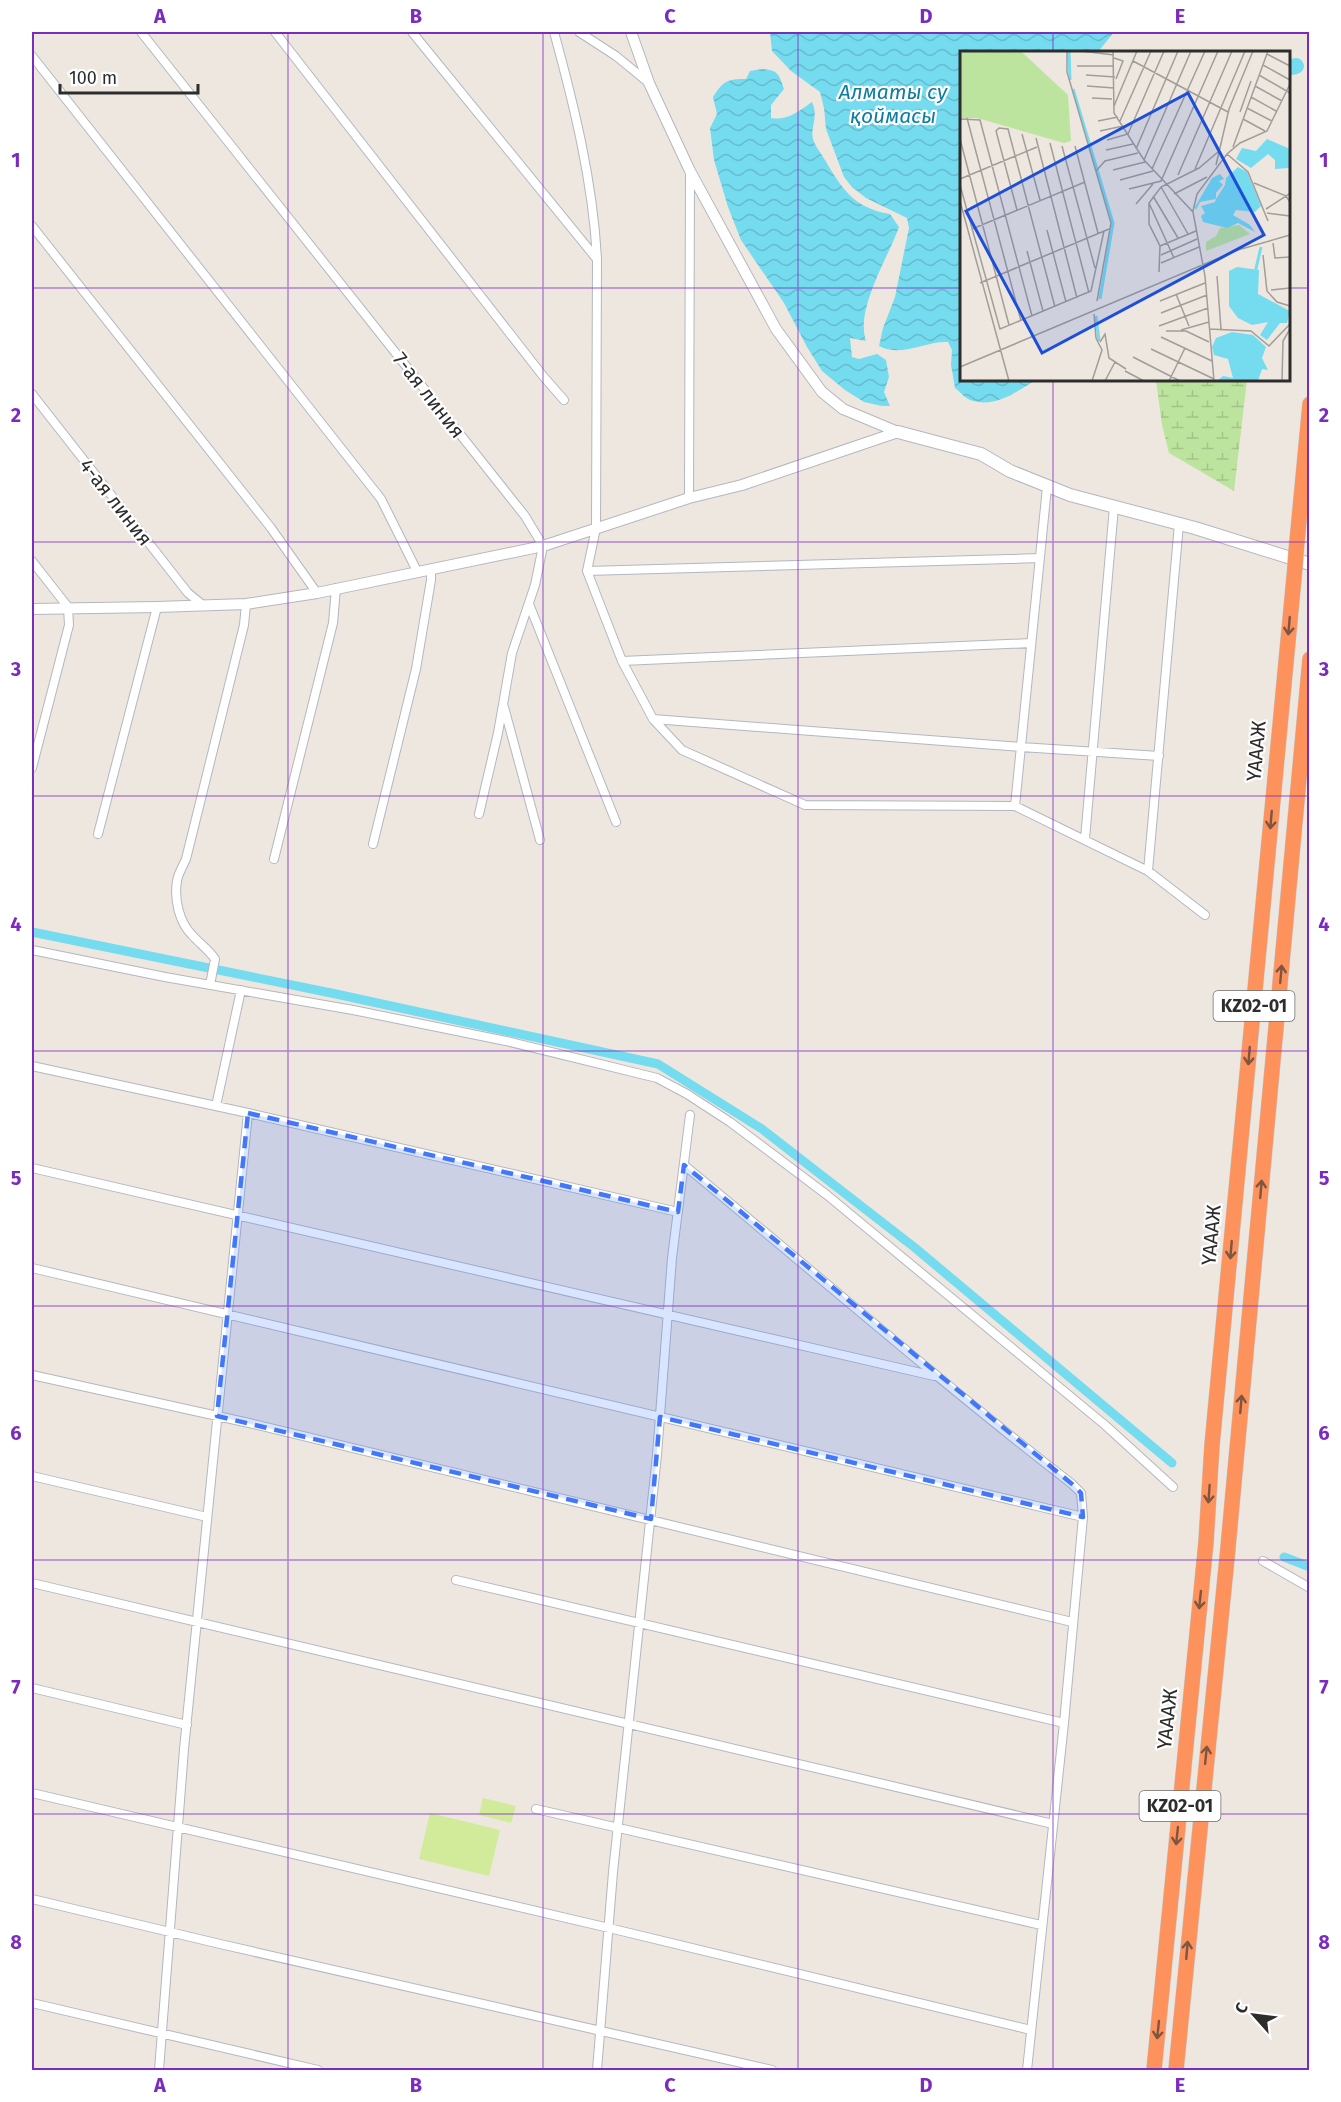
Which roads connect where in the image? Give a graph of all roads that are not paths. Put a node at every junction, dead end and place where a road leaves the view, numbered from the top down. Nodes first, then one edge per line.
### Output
1 (141, 32) edge
2 (275, 32) edge
3 (412, 32) edge
4 (554, 32) edge
5 (579, 32) edge
6 (631, 32) edge
7 (32, 56) edge
8 (649, 83) junction
9 (690, 171) junction
10 (32, 226) edge
11 (597, 259) junction
12 (32, 394) edge
13 (564, 400) dead end
14 (1310, 404) edge
15 (898, 432) junction
16 (1047, 487) junction
17 (689, 498) junction
18 (1114, 507) junction
19 (1179, 524) junction
20 (596, 528) junction
21 (543, 546) junction
22 (1040, 558) junction
23 (32, 561) edge
24 (1300, 561) edge
25 (431, 569) junction
26 (417, 571) junction
27 (587, 571) junction
28 (336, 588) junction
29 (317, 593) junction
30 (529, 603) junction
31 (246, 604) junction
32 (204, 606) junction
33 (68, 607) junction
34 (157, 607) junction
35 (32, 609) edge
36 (1031, 643) junction
37 (1310, 659) edge
38 (622, 662) junction
39 (503, 704) junction
40 (653, 719) junction
41 (1021, 747) junction
42 (1093, 751) junction
43 (1159, 756) junction
44 (32, 768) edge
45 (1015, 806) junction
46 (478, 814) dead end
47 (616, 822) dead end
48 (98, 834) dead end
49 (1085, 839) junction
50 (540, 840) dead end
51 (373, 844) dead end
52 (274, 860) dead end
53 (1148, 872) junction
54 (1205, 915) dead end
55 (32, 950) edge
56 (211, 980) junction
57 (241, 990) junction
58 (32, 1066) edge
59 (216, 1106) junction
60 (248, 1113) junction
61 (690, 1115) dead end
62 (684, 1165) junction
63 (32, 1168) edge
64 (678, 1212) junction
65 (238, 1215) junction
66 (32, 1268) edge
67 (668, 1314) junction
68 (228, 1315) junction
69 (32, 1376) edge
70 (936, 1376) junction
71 (217, 1416) junction
72 (660, 1417) junction
73 (32, 1476) edge
74 (1173, 1487) dead end
75 (207, 1517) junction
76 (1083, 1517) junction
77 (651, 1519) junction
78 (1263, 1561) dead end
79 (456, 1580) dead end
80 (32, 1583) edge
81 (1310, 1588) edge
82 (197, 1622) junction
83 (1072, 1622) junction
84 (640, 1623) junction
85 (32, 1688) edge
86 (1064, 1723) junction
87 (630, 1724) junction
88 (186, 1725) junction
89 (32, 1793) edge
90 (536, 1809) dead end
91 (1053, 1824) junction
92 (178, 1827) junction
93 (618, 1828) junction
94 (32, 1899) edge
95 (1041, 1926) junction
96 (609, 1928) junction
97 (169, 1932) junction
98 (32, 2003) edge
99 (1031, 2030) junction
100 (600, 2031) junction
101 (162, 2034) junction
102 (159, 2070) edge
103 (318, 2070) edge
104 (597, 2070) edge
105 (772, 2070) edge
106 (1027, 2070) edge
107 (1154, 2070) edge
108 (1176, 2070) edge

1 - 21 street, 7-ая линия
2 - 13 street
3 - 11 street
4 - 11 street
5 - 8 street
6 - 8 street
7 - 26 street
8 - 9 street
9 - 15 street
9 - 17 street
10 - 29 street
11 - 20 street
12 - 32 street, 4-ая линия
14 - 24 highway, ҮАААЖ / KZ02-01
15 - 16 main road
15 - 17 street
16 - 18 main road
16 - 22 street
17 - 20 street
18 - 19 main road
18 - 42 street
19 - 24 main road
19 - 43 street
20 - 21 street
20 - 27 street
21 - 25 street
21 - 30 street
22 - 27 street
22 - 36 street
23 - 33 street
24 -> 107 highway, ҮАААЖ / KZ02-01
25 - 26 street
25 - 51 street
26 - 28 street
27 - 38 street
28 - 29 street
28 - 52 street
29 - 31 street
30 - 39 street
30 - 47 street
31 - 32 street
31 - 56 street
32 - 34 street
33 - 34 street
33 - 35 street
33 - 44 street
34 - 48 street
36 - 38 street
36 - 41 street
108 -> 37 highway, KZ02-01
38 - 40 street
39 - 46 street
39 - 50 street
40 - 41 street
40 - 45 street
41 - 42 street
41 - 45 street
42 - 43 street
42 - 49 street
43 - 53 street
45 - 49 street
49 - 53 street
53 - 54 street
55 - 56 street
56 - 57 street
57 - 59 street
57 - 74 street
58 - 59 street
59 - 60 street
60 - 64 street
60 - 65 street
61 - 62 street
62 - 64 street
62 - 70 street
63 - 65 street
64 - 67 street
65 - 67 street
65 - 68 street
66 - 68 street
67 - 70 street
67 - 72 street
68 - 71 street
68 - 72 street
69 - 71 street
70 - 76 street
71 - 75 street
71 - 77 street
72 - 76 street
72 - 77 street
73 - 75 street
75 - 82 street
76 - 83 street
77 - 83 street
77 - 84 street
78 - 81 street
79 - 84 street
80 - 82 street
82 - 87 street
82 - 88 street
83 - 86 street
84 - 86 street
84 - 87 street
85 - 88 street
86 - 91 street
87 - 91 street
87 - 93 street
88 - 92 street
89 - 92 street
90 - 93 street
91 - 95 street
92 - 96 street
92 - 97 street
93 - 95 street
93 - 96 street
94 - 97 street
95 - 99 street
96 - 99 street
96 - 100 street
97 - 100 street
97 - 101 street
98 - 101 street
99 - 106 street
100 - 104 street
100 - 105 street
101 - 102 street
101 - 103 street

